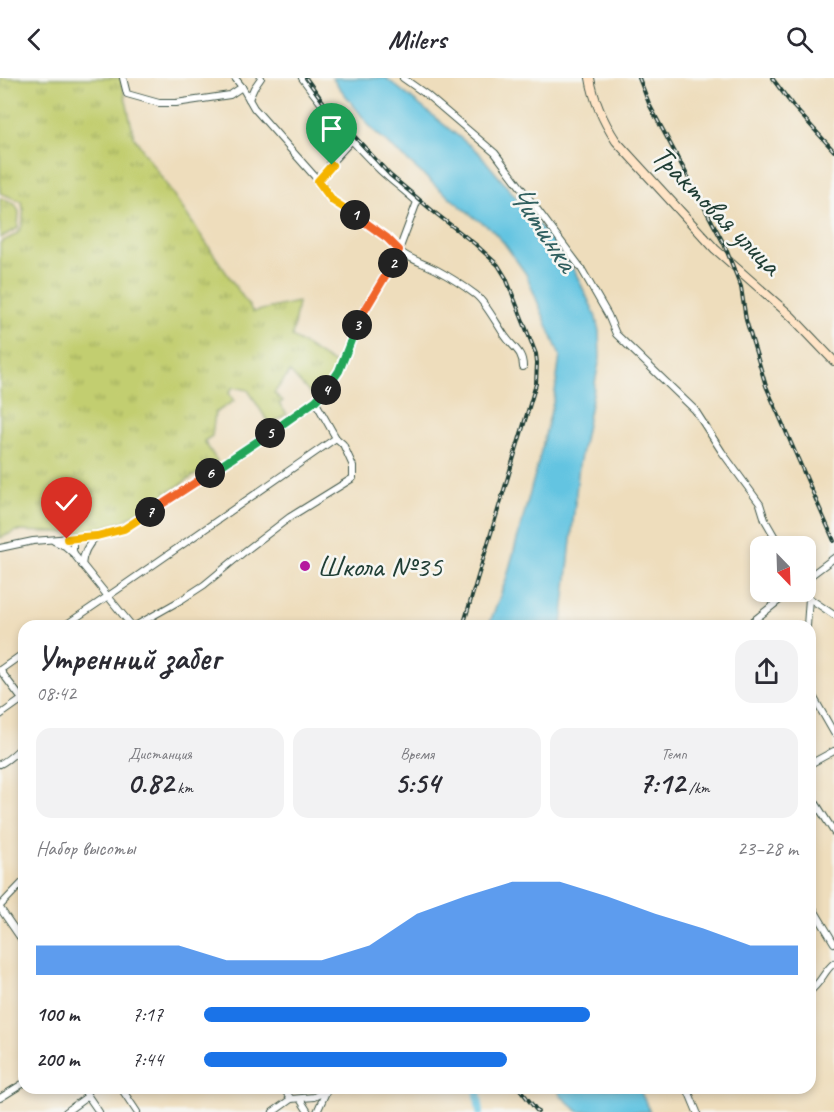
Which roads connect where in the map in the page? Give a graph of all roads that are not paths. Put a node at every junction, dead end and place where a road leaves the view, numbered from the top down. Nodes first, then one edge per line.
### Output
1 (123, 78) edge
2 (235, 78) edge
3 (261, 78) edge
4 (302, 78) edge
5 (403, 78) edge
6 (591, 78) edge
7 (242, 87) junction
8 (249, 99) junction
9 (352, 140) junction
10 (318, 181) junction
11 (399, 250) junction
12 (834, 361) edge
13 (523, 367) dead end
14 (315, 401) junction
15 (336, 438) junction
16 (97, 536) junction
17 (774, 536) edge
18 (73, 538) junction
19 (50, 540) junction
20 (0, 548) edge
21 (76, 557) junction
22 (834, 558) edge
23 (82, 565) junction
24 (816, 571) edge
25 (107, 597) junction
26 (777, 602) edge
27 (809, 602) edge
28 (815, 602) edge
29 (834, 615) edge
30 (73, 620) edge
31 (128, 620) edge
32 (144, 620) edge
33 (755, 620) edge
34 (807, 620) edge
35 (18, 657) edge
36 (0, 670) edge
37 (18, 693) edge
38 (816, 702) edge
39 (18, 703) edge
40 (0, 715) edge
41 (834, 733) edge
42 (18, 750) edge
43 (834, 751) edge
44 (816, 761) edge
45 (0, 764) edge
46 (816, 804) edge
47 (834, 832) edge
48 (18, 888) edge
49 (0, 907) edge
50 (816, 913) edge
51 (18, 934) edge
52 (834, 943) edge
53 (834, 963) edge
54 (816, 986) edge
55 (18, 1087) edge
56 (125, 1094) edge
57 (287, 1094) edge
58 (318, 1094) edge
59 (325, 1094) edge
60 (690, 1094) edge
61 (88, 1096) joint
62 (0, 1098) edge
63 (291, 1099) junction
64 (300, 1099) junction
65 (66, 1112) edge
66 (99, 1112) edge
67 (137, 1112) edge
68 (273, 1112) edge
69 (308, 1112) edge
70 (317, 1112) edge
71 (697, 1112) edge

1 - 7 street
2 - 7 street
3 - 8 street
4 - 9 street
5 - 17 street
6 - 12 main road, Трактовая улица
7 - 8 street
8 - 10 street
9 - 10 street
9 - 11 street
10 - 11 street
11 - 13 street
11 - 14 street
14 - 15 street
14 - 16 street
15 - 25 street
15 - 32 street
16 - 18 street
16 - 23 street
18 - 19 street
18 - 21 street
19 - 20 street
19 - 21 street
21 - 23 street
22 - 24 street
23 - 25 street
25 - 30 street
25 - 31 street
26 - 33 street
27 - 34 street
28 - 29 street
35 - 36 street
36 - 37 street
38 - 41 street
39 - 40 street
42 - 45 street
43 - 44 street
46 - 47 street
48 - 49 street
49 - 51 street
50 - 52 street
53 - 54 street
55 - 62 street
56 - 67 street
57 - 63 street
58 - 64 street
59 - 70 street
60 - 71 street
61 - 65 street
61 - 66 street
63 - 64 street
63 - 68 street
64 - 69 street

